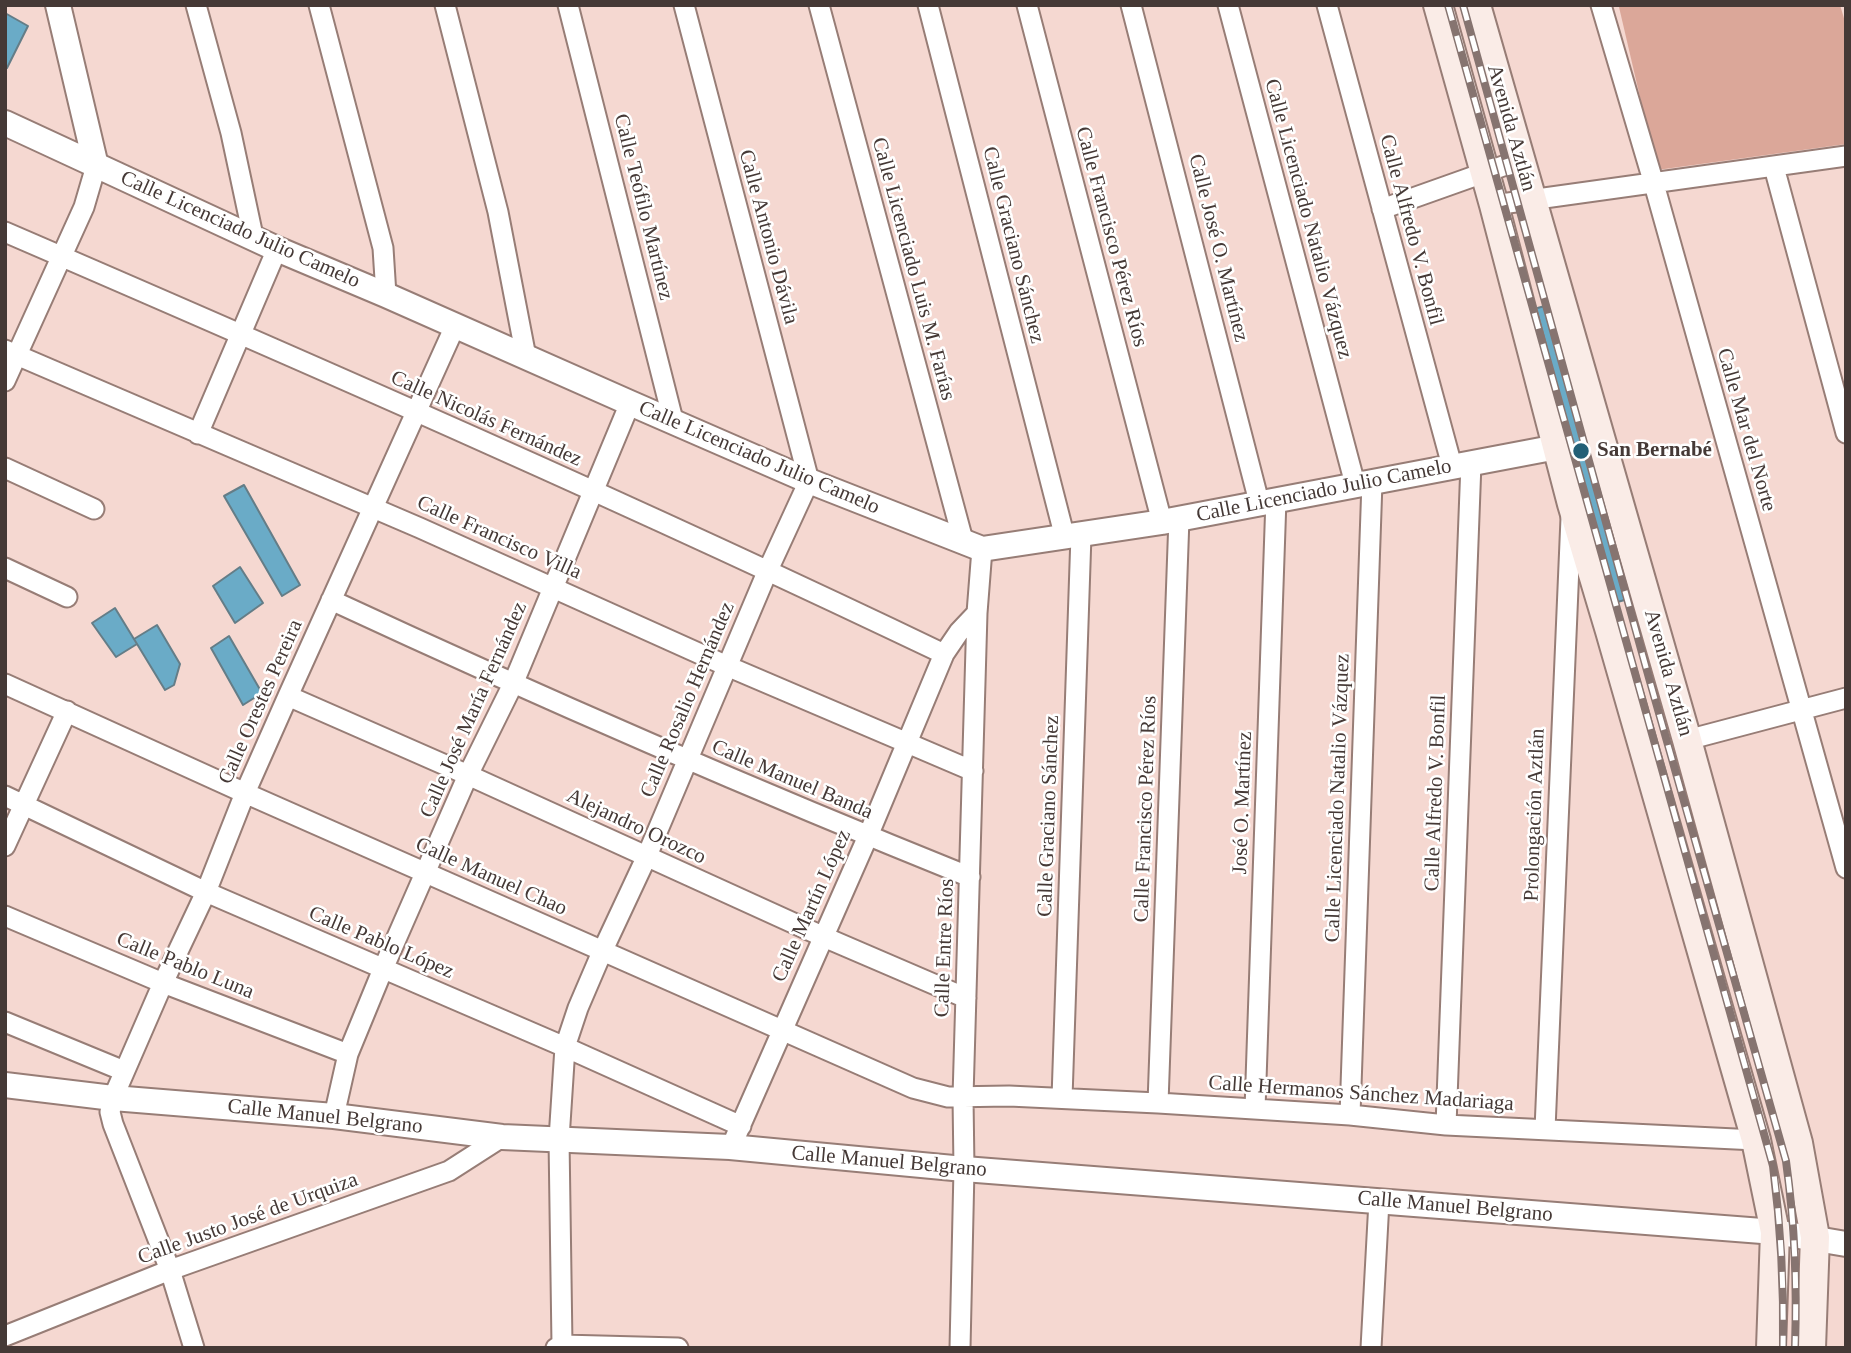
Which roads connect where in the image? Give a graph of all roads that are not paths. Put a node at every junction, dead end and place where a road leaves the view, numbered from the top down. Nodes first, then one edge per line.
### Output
1 (58, 5) edge
2 (196, 5) edge
3 (319, 5) edge
4 (445, 5) edge
5 (568, 5) edge
6 (684, 5) edge
7 (818, 5) edge
8 (928, 5) edge
9 (1027, 5) edge
10 (1131, 5) edge
11 (1228, 5) edge
12 (1327, 5) edge
13 (1438, 5) edge
14 (1476, 5) edge
15 (1601, 5) edge
16 (5, 123) edge
17 (1846, 156) edge
18 (1520, 160) junction
19 (96, 166) junction
20 (1774, 167) junction
21 (1484, 172) junction
22 (1654, 184) junction
23 (1531, 200) junction
24 (1494, 205) junction
25 (1382, 209) junction
26 (5, 232) edge
27 (253, 236) junction
28 (277, 249) junction
29 (61, 257) junction
30 (386, 295) junction
31 (455, 326) junction
32 (239, 335) junction
33 (11, 353) edge
34 (526, 357) junction
35 (5, 381) edge
36 (630, 403) junction
37 (418, 412) junction
38 (673, 420) junction
39 (1844, 423) edge
40 (198, 434) junction
41 (1556, 447) junction
42 (1462, 465) junction
43 (5, 468) edge
44 (809, 481) junction
45 (1364, 483) junction
46 (593, 491) junction
47 (1268, 501) junction
48 (1572, 504) junction
49 (94, 509) dead end
50 (374, 509) junction
51 (1171, 520) junction
52 (1073, 536) junction
53 (973, 546) junction
54 (5, 568) edge
55 (768, 570) junction
56 (554, 586) junction
57 (67, 597) dead end
58 (331, 600) junction
59 (977, 613) junction
60 (944, 654) junction
61 (727, 666) junction
62 (5, 684) edge
63 (513, 684) junction
64 (288, 696) junction
65 (1846, 698) edge
66 (67, 711) junction
67 (1802, 711) junction
68 (1687, 740) junction
69 (907, 743) junction
70 (687, 760) junction
71 (973, 772) junction
72 (468, 775) junction
73 (245, 793) junction
74 (5, 796) edge
75 (24, 804) junction
76 (868, 836) junction
77 (5, 846) edge
78 (646, 858) junction
79 (1846, 868) edge
80 (426, 873) junction
81 (970, 877) junction
82 (206, 891) junction
83 (5, 916) edge
84 (824, 937) junction
85 (602, 952) junction
86 (383, 969) junction
87 (163, 983) junction
88 (967, 998) junction
89 (5, 1023) edge
90 (783, 1030) junction
91 (565, 1047) junction
92 (348, 1054) junction
93 (124, 1071) junction
94 (5, 1085) edge
95 (963, 1097) junction
96 (113, 1098) junction
97 (1062, 1098) junction
98 (1158, 1102) junction
99 (1255, 1109) junction
100 (1350, 1115) junction
101 (334, 1116) junction
102 (1446, 1125) junction
103 (1545, 1129) junction
104 (736, 1136) junction
105 (502, 1137) junction
106 (559, 1139) junction
107 (1756, 1140) junction
108 (964, 1169) junction
109 (1379, 1201) junction
110 (1775, 1232) junction
111 (1815, 1237) junction
112 (1846, 1244) edge
113 (170, 1270) junction
114 (5, 1336) edge
115 (559, 1346) edge
116 (194, 1348) edge
117 (678, 1348) edge
118 (960, 1348) edge
119 (1371, 1348) edge
120 (1771, 1348) edge
121 (1811, 1348) edge

1 - 19 street
2 - 27 street
3 - 30 street
4 - 34 street
5 - 38 street, Calle Teófilo Martínez
6 - 44 street, Calle Antonio Dávila
7 - 53 street, Calle Licenciado Luis M. Farías
8 - 52 street, Calle Graciano Sánchez
9 - 51 street, Calle Francisco Pérez Ríos
10 - 47 street, Calle José O. Martínez
11 - 45 street, Calle Licenciado Natalio Vázquez
12 - 25 street, Calle Alfredo V. Bonfil
13 - 21 main road, Avenida Aztlán
14 - 18 main road, Avenida Aztlán
15 - 22 street, Calle Mar del Norte
16 - 19 street, Calle Licenciado Julio Camelo
17 - 20 street
18 - 21 street
18 - 23 main road, Avenida Aztlán
19 - 27 street, Calle Licenciado Julio Camelo
19 - 29 street
20 - 22 street
20 - 39 street
21 - 24 main road, Avenida Aztlán
21 - 25 street
22 - 23 street
22 - 67 street, Calle Mar del Norte
23 - 24 street
23 - 68 main road, Avenida Aztlán
24 - 41 main road, Avenida Aztlán
25 - 42 street, Calle Alfredo V. Bonfil
26 - 29 street, Calle Nicolás Fernández
27 - 28 street, Calle Licenciado Julio Camelo
28 - 30 street, Calle Licenciado Julio Camelo
28 - 32 street
29 - 32 street, Calle Nicolás Fernández
29 - 33 street
30 - 31 street, Calle Licenciado Julio Camelo
31 - 34 street, Calle Licenciado Julio Camelo
31 - 37 street, Calle Orestes Pereira
32 - 37 street, Calle Nicolás Fernández
32 - 40 street
33 - 35 street
33 - 40 street, Calle Francisco Villa
34 - 36 street, Calle Licenciado Julio Camelo
36 - 38 street, Calle Licenciado Julio Camelo
36 - 46 street, Calle José María Fernández
37 - 46 street, Calle Nicolás Fernández
37 - 50 street, Calle Orestes Pereira
38 - 44 street, Calle Licenciado Julio Camelo
40 - 50 street, Calle Francisco Villa
41 - 42 street, Calle Licenciado Julio Camelo
41 - 48 main road, Avenida Aztlán
42 - 45 street, Calle Licenciado Julio Camelo
42 - 102 street, Calle Alfredo V. Bonfil
43 - 49 street
44 - 53 street, Calle Licenciado Julio Camelo
44 - 55 street, Calle Rosalio Hernández
45 - 47 street, Calle Licenciado Julio Camelo
45 - 100 street, Calle Licenciado Natalio Vázquez
46 - 55 street, Calle Nicolás Fernández
46 - 56 street, Calle José María Fernández
47 - 51 street, Calle Licenciado Julio Camelo
47 - 99 street, José O. Martínez
48 - 103 street, Prolongación Aztlán
48 - 107 main road, Avenida Aztlán
50 - 56 street, Calle Francisco Villa
50 - 58 street, Calle Orestes Pereira
51 - 52 street, Calle Licenciado Julio Camelo
51 - 98 street, Calle Francisco Pérez Ríos
52 - 53 street, Calle Licenciado Julio Camelo
52 - 97 street, Calle Graciano Sánchez
53 - 59 street, Calle Entre Ríos
54 - 57 street
55 - 60 street, Calle Nicolás Fernández
55 - 61 street, Calle Rosalio Hernández
56 - 61 street, Calle Francisco Villa
56 - 63 street, Calle José María Fernández
58 - 63 street, Calle Manuel Banda
58 - 64 street, Calle Orestes Pereira
59 - 60 street, Calle Martín López
59 - 71 street, Calle Entre Ríos
60 - 69 street, Calle Martín López
61 - 69 street, Calle Francisco Villa
61 - 70 street, Calle Rosalio Hernández
62 - 66 street, Calle Manuel Chao
63 - 70 street, Calle Manuel Banda
63 - 72 street, Calle José María Fernández
64 - 72 street, Alejandro Orozco
64 - 73 street, Calle Orestes Pereira
65 - 67 street
66 - 73 street, Calle Manuel Chao
66 - 75 street
67 - 68 street
67 - 79 street, Calle Mar del Norte
68 - 111 main road, Avenida Aztlán
69 - 71 street, Calle Francisco Villa
69 - 76 street, Calle Martín López
70 - 76 street, Calle Manuel Banda
70 - 78 street, Calle Rosalio Hernández
71 - 81 street, Calle Entre Ríos
72 - 78 street, Alejandro Orozco
72 - 80 street, Calle José María Fernández
73 - 80 street, Calle Manuel Chao
73 - 82 street, Calle Orestes Pereira
74 - 75 street, Calle Pablo López
75 - 77 street
75 - 82 street, Calle Pablo López
76 - 81 street, Calle Manuel Banda
76 - 84 street, Calle Martín López
78 - 84 street, Alejandro Orozco
78 - 85 street, Calle Rosalio Hernández
80 - 85 street, Calle Manuel Chao
80 - 86 street, Calle José María Fernández
81 - 88 street, Calle Entre Ríos
82 - 86 street, Calle Pablo López
82 - 87 street, Calle Orestes Pereira
83 - 87 street, Calle Pablo Luna
84 - 88 street, Alejandro Orozco
84 - 90 street, Calle Martín López
85 - 90 street, Calle Manuel Chao
85 - 91 street, Calle Rosalio Hernández
86 - 91 street, Calle Pablo López
86 - 92 street, Calle José María Fernández
87 - 92 street, Calle Pablo Luna
87 - 93 street, Calle Orestes Pereira
88 - 95 street, Calle Entre Ríos
89 - 93 street
90 - 95 street, Calle Manuel Chao
90 - 104 street, Calle Martín López
91 - 104 street, Calle Pablo López
91 - 106 street, Calle Rosalio Hernández
92 - 101 street, Calle José María Fernández
93 - 96 street, Calle Orestes Pereira
94 - 96 street, Calle Manuel Belgrano
95 - 97 street, Calle Hermanos Sánchez Madariaga
95 - 108 street, Calle Entre Ríos
96 - 101 street, Calle Manuel Belgrano
96 - 113 street
97 - 98 street, Calle Hermanos Sánchez Madariaga
98 - 99 street, Calle Hermanos Sánchez Madariaga
99 - 100 street, Calle Hermanos Sánchez Madariaga
100 - 102 street, Calle Hermanos Sánchez Madariaga
101 - 105 street, Calle Manuel Belgrano
102 - 103 street, Calle Hermanos Sánchez Madariaga
103 - 107 street, Calle Hermanos Sánchez Madariaga
104 - 106 street, Calle Manuel Belgrano
104 - 108 street, Calle Manuel Belgrano
105 - 106 street, Calle Manuel Belgrano
105 - 113 street, Calle Justo José de Urquiza
106 - 115 street, Calle Rosalio Hernández
107 - 110 main road, Avenida Aztlán
108 - 109 street, Calle Manuel Belgrano
108 - 118 street, Calle Entre Ríos
109 - 110 street, Calle Manuel Belgrano
109 - 119 street
110 - 111 street, Calle Manuel Belgrano
110 - 120 main road, Avenida Aztlán
111 - 112 street, Calle Manuel Belgrano
111 - 121 main road, Avenida Aztlán
113 - 114 street, Calle Justo José de Urquiza
113 - 116 street
115 - 117 street

